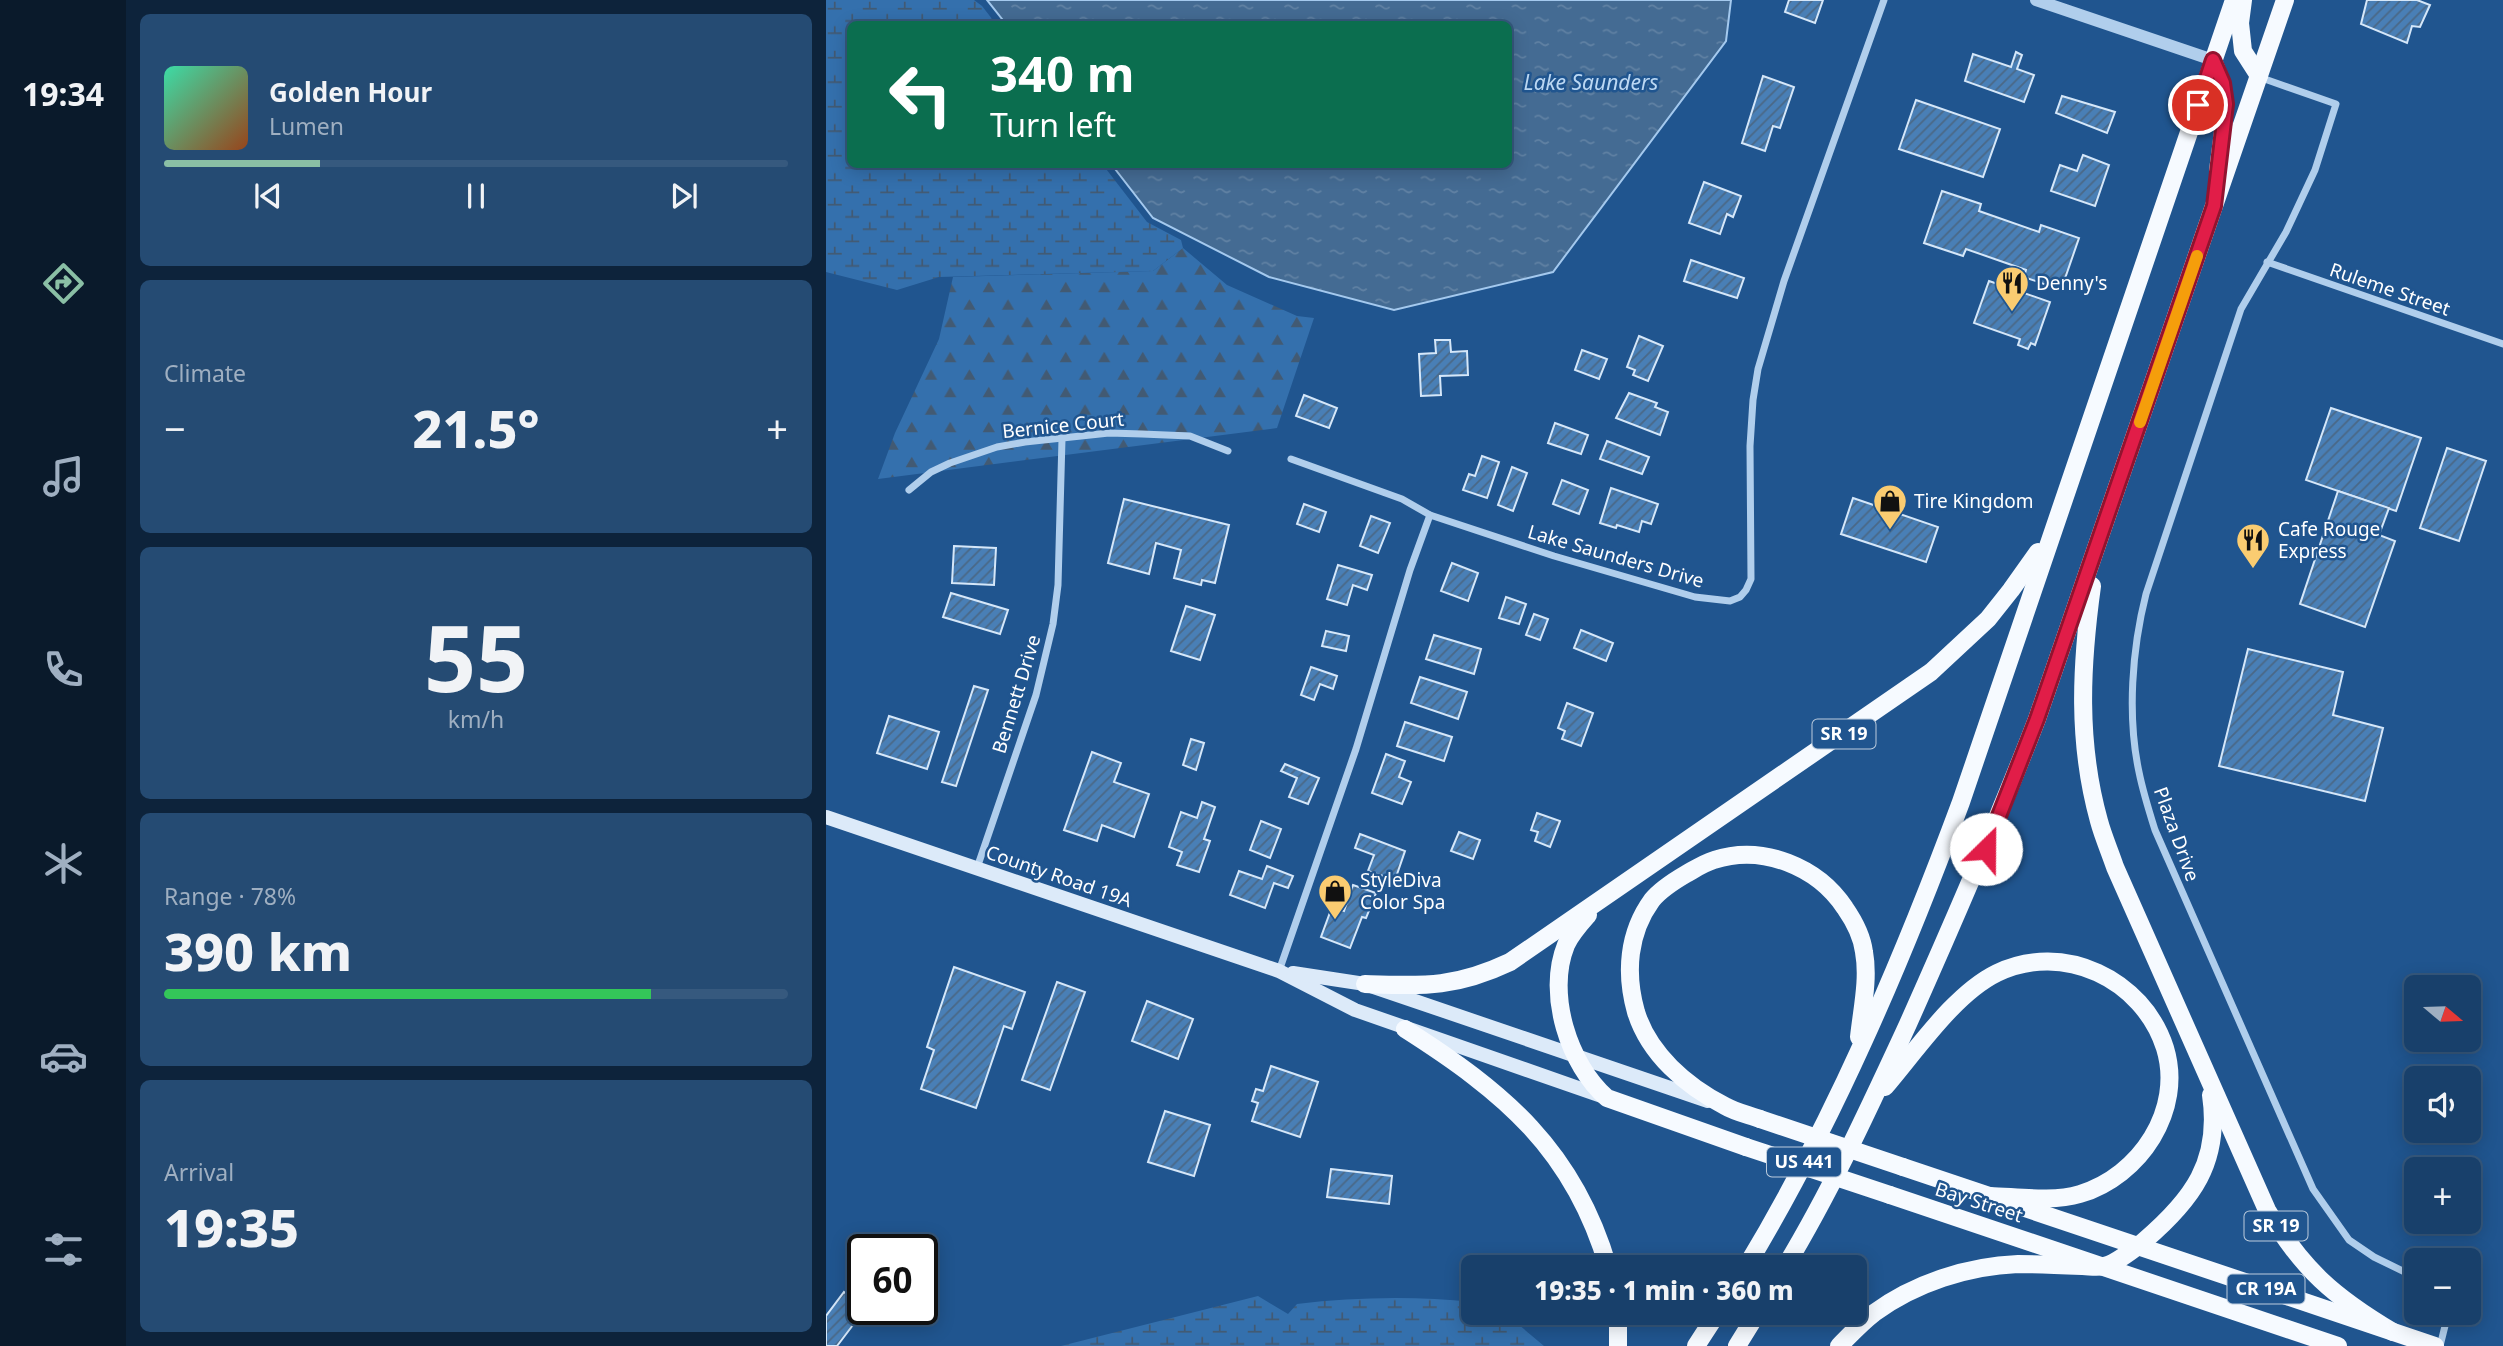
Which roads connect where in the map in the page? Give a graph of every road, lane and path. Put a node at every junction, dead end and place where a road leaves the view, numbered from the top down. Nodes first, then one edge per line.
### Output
1 (1884, 0) edge
2 (2036, 0) edge
3 (2234, 0) edge
4 (2243, 0) edge
5 (2284, 0) edge
6 (2213, 60) junction
7 (2259, 76) junction
8 (2214, 206) junction
9 (2267, 262) junction
10 (2503, 344) edge
11 (1062, 439) junction
12 (1228, 451) dead end
13 (1291, 459) dead end
14 (909, 489) dead end
15 (1430, 515) junction
16 (2051, 531) junction
17 (2098, 546) junction
18 (826, 817) edge
19 (977, 869) junction
20 (1602, 899) junction
21 (1279, 971) junction
22 (1365, 984) junction
23 (1405, 1029) junction
24 (1856, 1054) junction
25 (1575, 1055) junction
26 (2209, 1081) junction
27 (1606, 1098) junction
28 (1872, 1102) junction
29 (1726, 1107) junction
30 (1990, 1196) junction
31 (2138, 1246) junction
32 (1604, 1255) edge
33 (1753, 1255) edge
34 (1792, 1255) edge
35 (2105, 1266) junction
36 (2404, 1272) edge
37 (1618, 1325) edge
38 (1710, 1325) edge
39 (1750, 1325) edge
40 (2445, 1325) edge
41 (2393, 1332) junction
42 (1618, 1346) edge
43 (1696, 1346) edge
44 (1737, 1346) edge
45 (1839, 1346) edge
46 (2338, 1346) edge
47 (2437, 1346) edge

1 - 15 street, Lake Saunders Drive
2 - 6 street
3 - 6 main road, US 441
4 - 7 main road
5 - 7 main road, US 441
6 - 8 main road
6 - 16 main road, US 441
7 - 8 main road, US 441
7 - 9 street, Plaza Drive
8 - 17 main road, US 441
9 - 10 street, Ruleme Street
9 - 36 street, Plaza Drive
11 - 12 street, Bernice Court
11 - 14 street, Bernice Court
11 - 19 street, Bennett Drive
13 - 15 street
15 - 21 street
16 - 20 main road, SR 19
16 - 24 main road, US 441
17 - 26 main road, SR 19
17 - 28 main road, US 441
18 - 19 main road, County Road 19A / CR 19A
19 - 21 main road, County Road 19A / CR 19A
20 - 22 main road
20 - 25 main road, SR 19
21 - 22 main road, CR 19A
21 - 23 main road, CR 19A
22 - 25 main road, CR 19A
23 - 27 main road, CR 19A
23 - 32 main road
24 - 29 main road, Bay Street
24 - 33 main road, US 441
25 - 27 main road, SR 19
25 - 29 main road, CR 19A
26 - 31 main road
26 - 41 main road, SR 19
27 - 35 main road, Bay Street / SR 19, bridge
28 - 30 main road
28 - 34 main road, US 441
29 - 30 main road, Bay Street / CR 19A, bridge
30 - 31 main road, Bay Street / CR 19A
31 - 35 main road
31 - 41 main road, Bay Street / CR 19A
35 - 45 main road
35 - 46 main road, Bay Street / SR 19
37 - 42 main road
38 - 43 main road
39 - 44 main road
40 - 47 street
41 - 47 main road, Bay Street / SR 19

